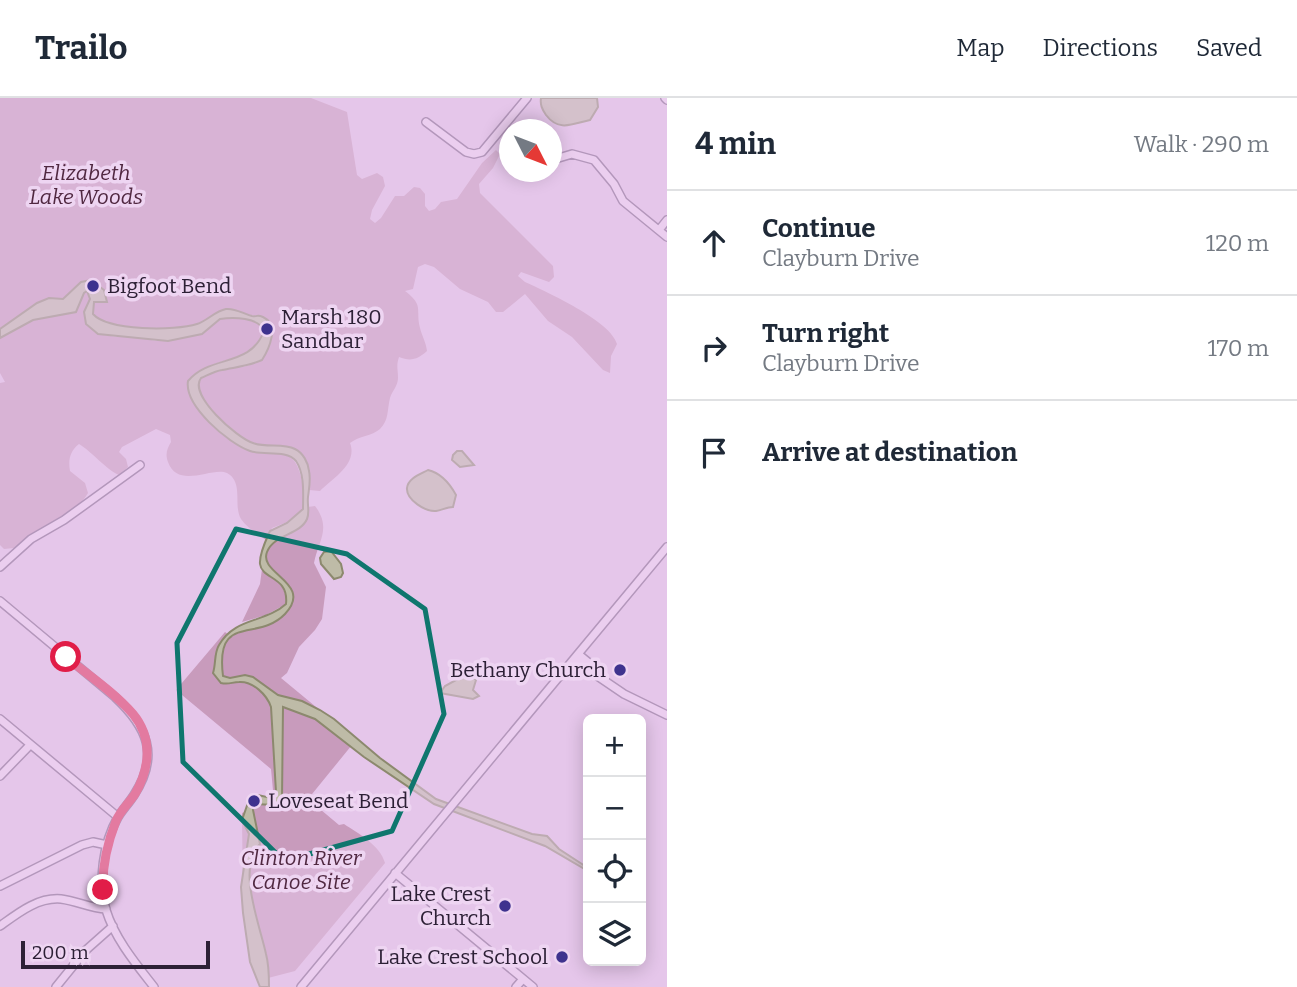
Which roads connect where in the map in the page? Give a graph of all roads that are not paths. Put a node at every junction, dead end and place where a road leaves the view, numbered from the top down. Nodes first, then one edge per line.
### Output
1 (527, 98) edge
2 (426, 122) dead end
3 (562, 157) edge
4 (667, 220) edge
5 (659, 229) junction
6 (667, 237) edge
7 (140, 465) dead end
8 (667, 547) edge
9 (0, 567) edge
10 (0, 601) edge
11 (576, 657) junction
12 (667, 715) edge
13 (0, 719) edge
14 (30, 745) junction
15 (0, 776) edge
16 (117, 817) junction
17 (107, 845) junction
18 (396, 873) junction
19 (0, 886) edge
20 (106, 909) junction
21 (0, 926) edge
22 (113, 926) junction
23 (523, 979) junction
24 (531, 986) edge
25 (56, 987) edge
26 (154, 987) edge
27 (300, 987) edge
28 (516, 987) edge

1 - 2 street
3 - 5 street
4 - 5 street
5 - 6 street
7 - 9 street
8 - 11 street
10 - 16 street
11 - 12 street
11 - 18 street
13 - 14 street
14 - 15 street
14 - 16 street
16 - 17 street
17 - 19 street
17 - 20 street
18 - 23 street
18 - 27 street
20 - 21 street
20 - 22 street
22 - 25 street
22 - 26 street
23 - 24 street
23 - 28 street

